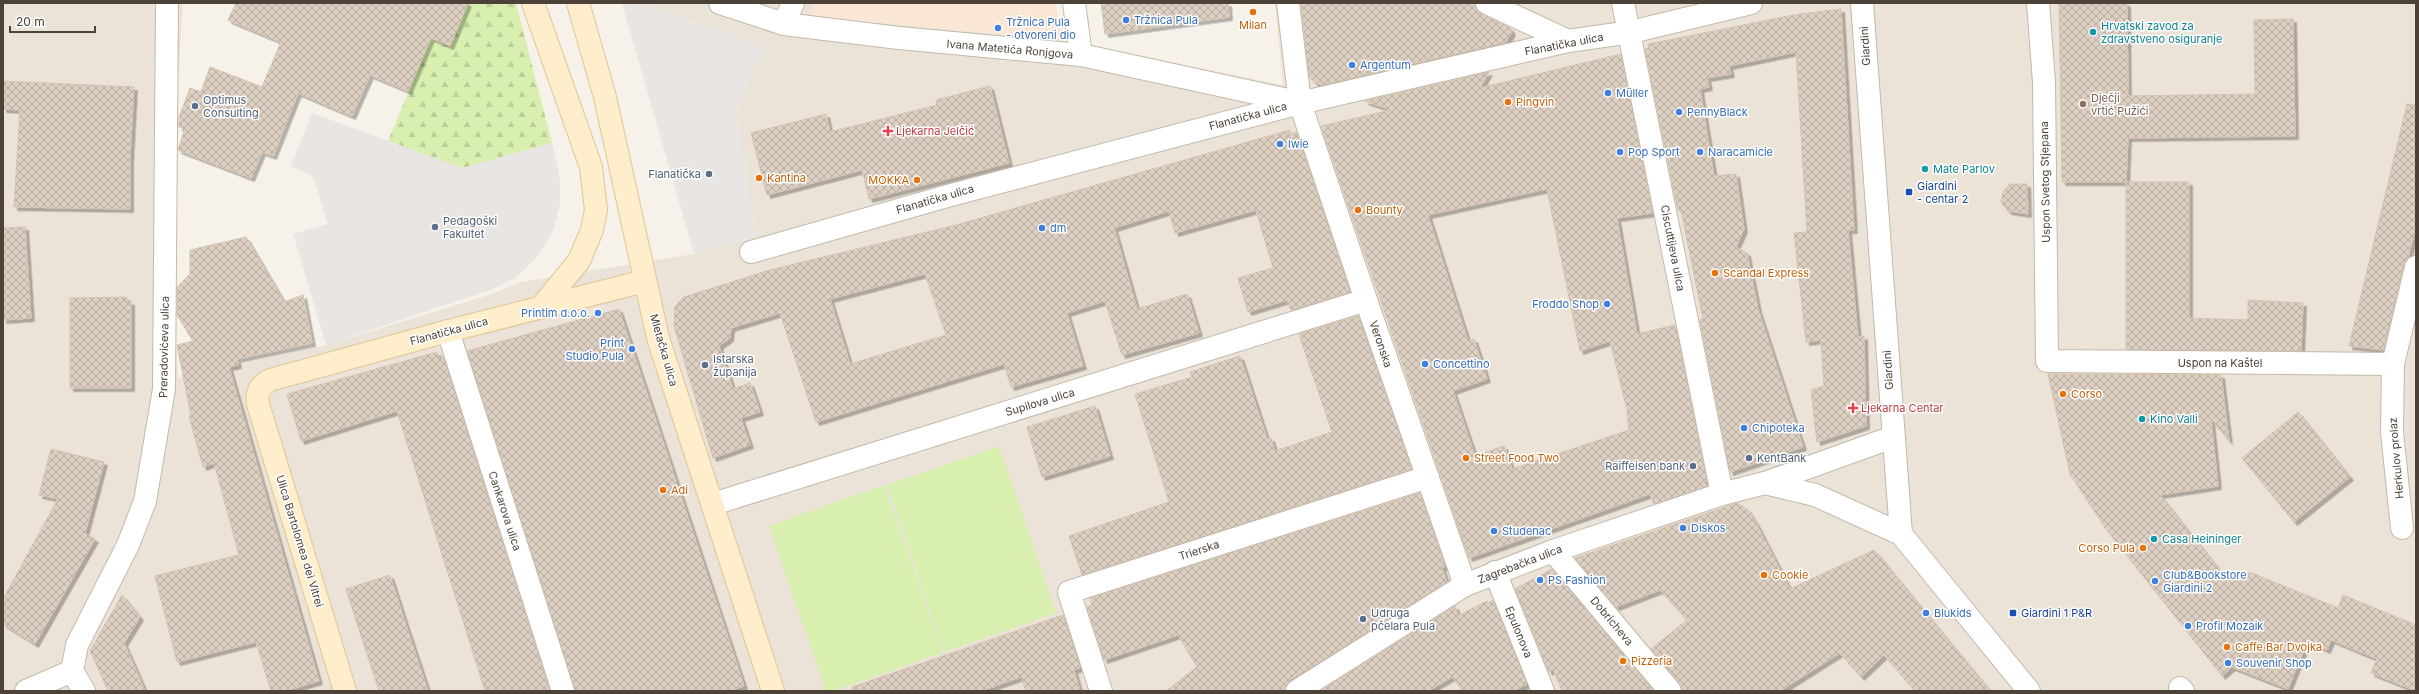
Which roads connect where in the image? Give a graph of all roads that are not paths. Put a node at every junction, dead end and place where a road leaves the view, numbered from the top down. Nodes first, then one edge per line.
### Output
1 (166, 3) edge
2 (533, 3) edge
3 (578, 3) edge
4 (720, 3) edge
5 (793, 3) edge
6 (1074, 3) edge
7 (1288, 3) edge
8 (1487, 3) edge
9 (1624, 3) edge
10 (1751, 3) edge
11 (1862, 3) edge
12 (2038, 3) edge
13 (784, 24) junction
14 (1631, 32) junction
15 (1568, 41) junction
16 (1081, 55) junction
17 (1300, 103) junction
18 (751, 252) dead end
19 (2416, 267) edge
20 (645, 281) junction
21 (1366, 300) junction
22 (541, 307) junction
23 (448, 331) junction
24 (2047, 361) joint
25 (2393, 364) junction
26 (258, 391) joint
27 (1893, 437) junction
28 (1428, 476) junction
29 (1765, 483) junction
30 (1722, 494) junction
31 (713, 504) junction
32 (2402, 528) dead end
33 (1901, 534) junction
34 (1553, 551) junction
35 (1495, 572) junction
36 (1465, 585) junction
37 (72, 670) junction
38 (26, 691) edge
39 (84, 691) edge
40 (345, 691) edge
41 (562, 691) edge
42 (773, 691) edge
43 (1102, 691) edge
44 (1297, 691) edge
45 (1543, 691) edge
46 (1670, 691) edge
47 (2029, 691) edge

1 - 37 street, Preradovićeva ulica
2 - 22 main road
3 - 20 main road, Mletačka ulica
4 - 13 street, Ivana Matetića Ronjgova
5 - 13 street
6 - 16 street
7 - 17 street, Veronska
8 - 15 street
9 - 14 street, Ciscuttijeva ulica
10 - 14 street, Flanatička ulica
11 - 27 street, Giardini
12 - 24 street, Uspon Svetog Stjepana
13 - 16 street, Ivana Matetića Ronjgova
14 - 15 street, Flanatička ulica
14 - 30 street, Ciscuttijeva ulica
15 - 17 street, Flanatička ulica
16 - 17 street, Ivana Matetića Ronjgova
17 - 18 street, Flanatička ulica
17 - 21 street, Veronska
19 - 25 street, Herkulov prolaz
20 - 22 main road, Flanatička ulica
20 - 31 main road, Mletačka ulica
21 - 28 street, Veronska
21 - 31 street, Supilova ulica
22 - 23 main road, Flanatička ulica
23 - 26 main road, Flanatička ulica
23 - 41 street, Cankarova ulica
24 - 25 street, Uspon na Kaštel
25 - 32 street, Herkulov prolaz
26 - 40 main road, Ulica Bartolomea dei Vitrei
27 - 29 street, Zagrebačka ulica
27 - 33 street, Giardini
28 - 36 street, Veronska
28 - 43 street, Trierska
29 - 30 street, Zagrebačka ulica
29 - 33 street, Zagrebačka ulica
30 - 34 street, Zagrebačka ulica
31 - 42 main road, Mletačka ulica
33 - 47 street
34 - 35 street, Zagrebačka ulica
34 - 46 street, Dobricheva
35 - 36 street, Zagrebačka ulica
35 - 45 street, Epulonova
36 - 44 street, Zagrebačka ulica
37 - 38 street
37 - 39 street

